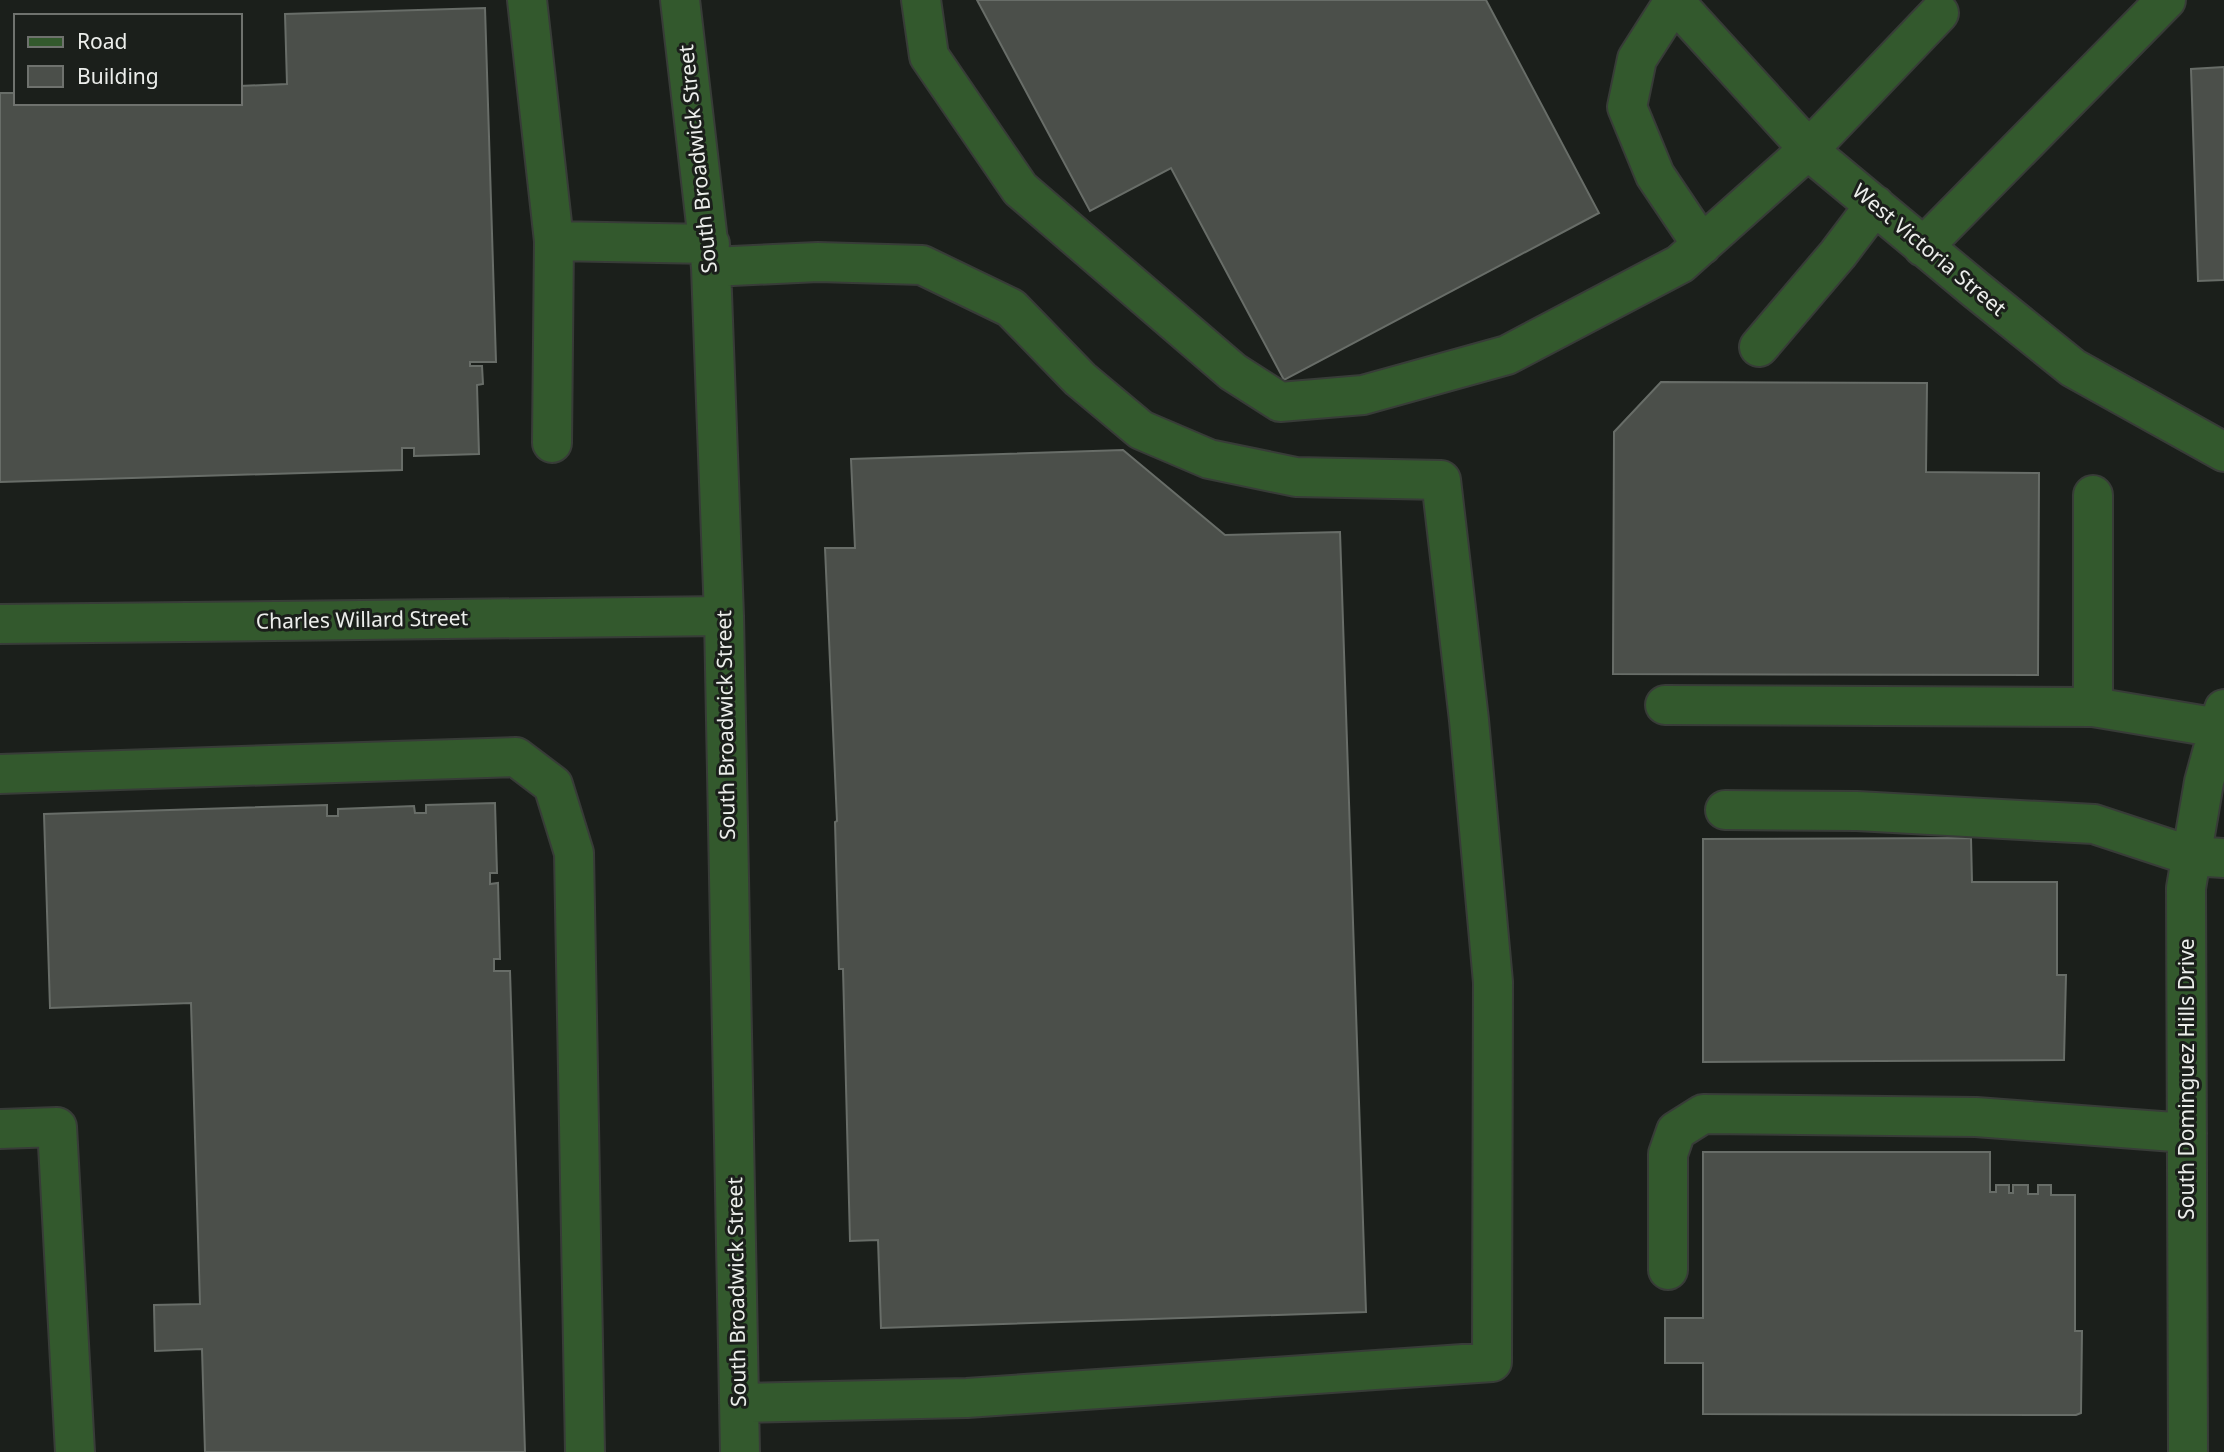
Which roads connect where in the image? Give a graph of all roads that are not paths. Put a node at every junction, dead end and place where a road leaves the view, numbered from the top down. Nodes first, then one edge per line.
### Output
1 (527, 0) edge
2 (680, 0) edge
3 (921, 0) edge
4 (1674, 0) edge
5 (2166, 0) edge
6 (1938, 13) dead end
7 (1809, 149) junction
8 (1875, 205) junction
9 (554, 241) junction
10 (1702, 245) junction
11 (1923, 247) junction
12 (710, 256) junction
13 (1759, 347) dead end
14 (552, 443) dead end
15 (2224, 452) edge
16 (2093, 495) dead end
17 (724, 616) junction
18 (0, 624) edge
19 (1665, 705) dead end
20 (2093, 707) junction
21 (2221, 719) edge
22 (0, 774) edge
23 (1725, 810) dead end
24 (2208, 857) edge
25 (0, 1129) edge
26 (2187, 1133) junction
27 (1668, 1270) dead end
28 (739, 1403) junction
29 (75, 1452) edge
30 (585, 1452) edge
31 (740, 1452) edge
32 (2188, 1452) edge

1 - 9 street
2 - 12 street, South Broadwick Street
3 - 10 street
4 - 7 street, West Victoria Street
4 - 10 street
5 - 11 street
6 - 7 street
7 - 8 street, West Victoria Street
7 - 10 street
8 - 11 street, West Victoria Street
8 - 13 street
9 - 12 street
9 - 14 street
11 - 15 street, West Victoria Street
12 - 17 street, South Broadwick Street
12 - 28 street
16 - 20 street
17 - 18 street, Charles Willard Street
17 - 28 street, South Broadwick Street
19 - 20 street
20 - 21 street
21 - 24 street, South Dominguez Hills Drive
22 - 30 street
23 - 24 street
24 - 26 street, South Dominguez Hills Drive
25 - 29 street
26 - 27 street
26 - 32 street, South Dominguez Hills Drive
28 - 31 street, South Broadwick Street

